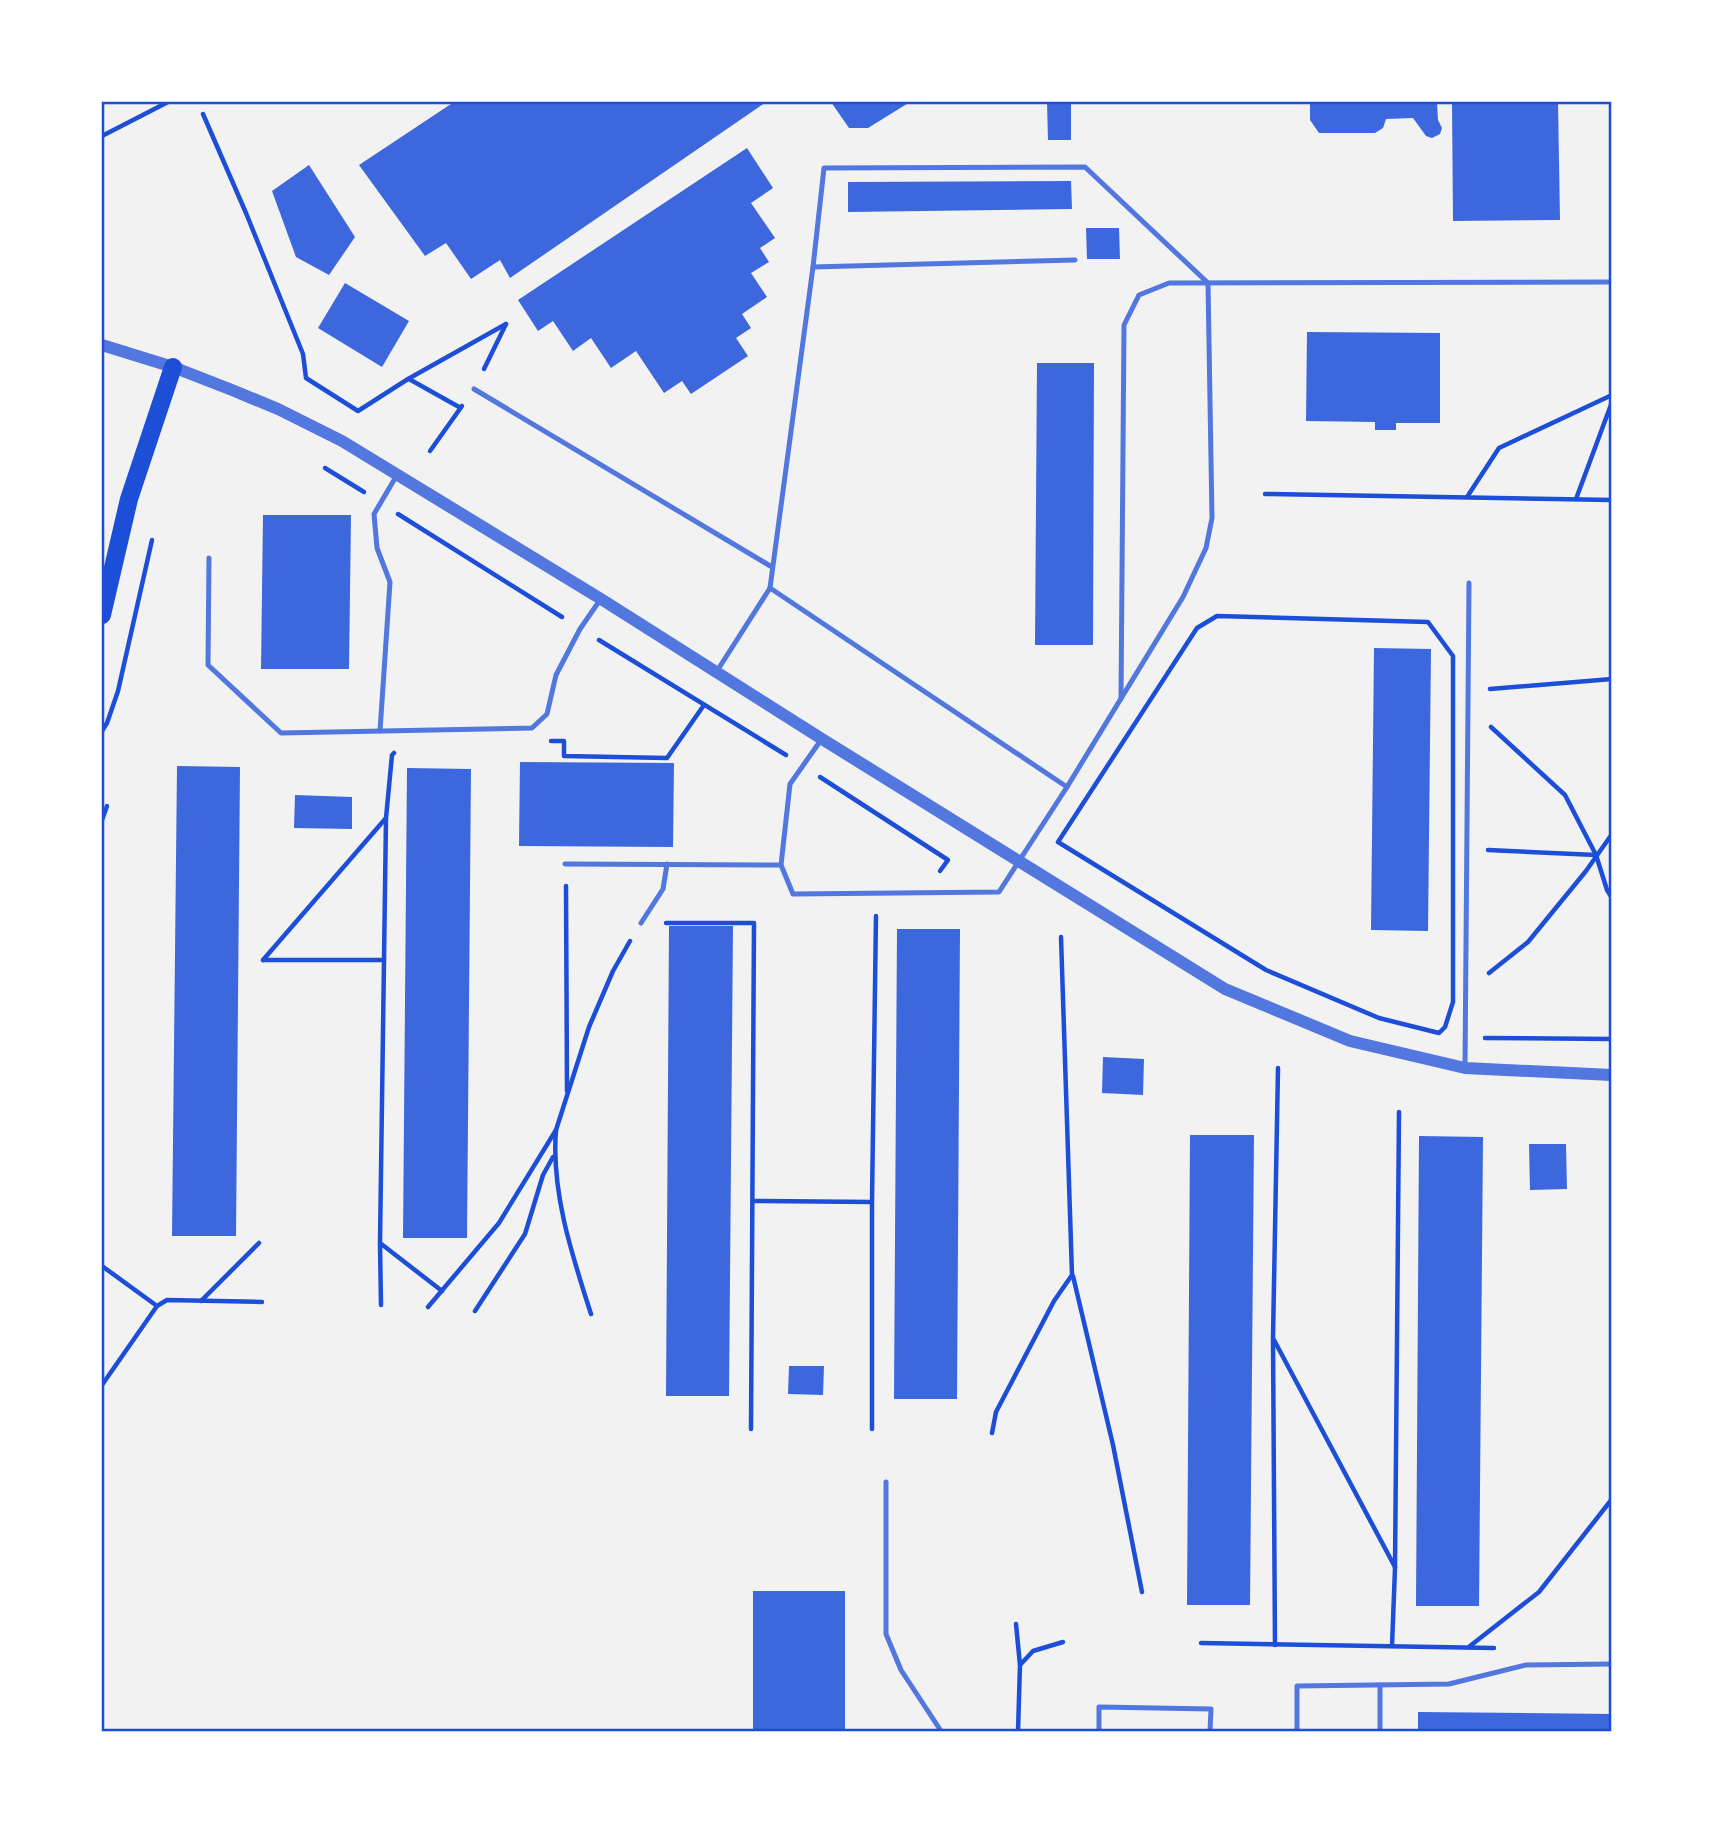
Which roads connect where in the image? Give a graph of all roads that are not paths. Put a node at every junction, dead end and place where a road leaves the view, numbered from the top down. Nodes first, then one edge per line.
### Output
1 (1075, 260) dead end
2 (813, 267) junction
3 (1612, 282) edge
4 (1208, 284) junction
5 (102, 345) edge
6 (173, 367) junction
7 (474, 389) dead end
8 (397, 475) junction
9 (209, 558) dead end
10 (772, 567) junction
11 (1469, 583) dead end
12 (769, 588) junction
13 (601, 598) junction
14 (102, 615) edge
15 (717, 671) junction
16 (1121, 699) junction
17 (380, 731) junction
18 (822, 739) junction
19 (1067, 787) junction
20 (1020, 861) junction
21 (565, 864) road end
22 (667, 864) junction
23 (781, 865) junction
24 (641, 923) road end
25 (1465, 1068) junction
26 (1612, 1075) edge
27 (886, 1482) dead end
28 (1612, 1664) edge
29 (1380, 1685) junction
30 (941, 1731) edge
31 (1099, 1731) edge
32 (1210, 1731) edge
33 (1297, 1731) edge
34 (1380, 1731) edge

1 - 2 lane
2 - 4 lane
2 - 10 lane
3 - 4 lane
4 - 16 lane
4 - 16 lane
5 - 6 street
6 - 8 street
6 - 14 main road
7 - 10 lane
8 - 13 street
8 - 17 lane
9 - 17 lane
10 - 12 lane
11 - 25 lane
12 - 15 lane
12 - 19 lane
13 - 15 street
13 - 17 lane
15 - 18 street
16 - 19 lane
18 - 20 street
18 - 23 lane
19 - 20 lane
20 - 23 lane
20 - 25 street
21 - 22 lane
22 - 23 lane
22 - 24 lane
25 - 26 street
27 - 30 lane
28 - 29 lane
29 - 33 lane
29 - 34 lane
31 - 32 lane

